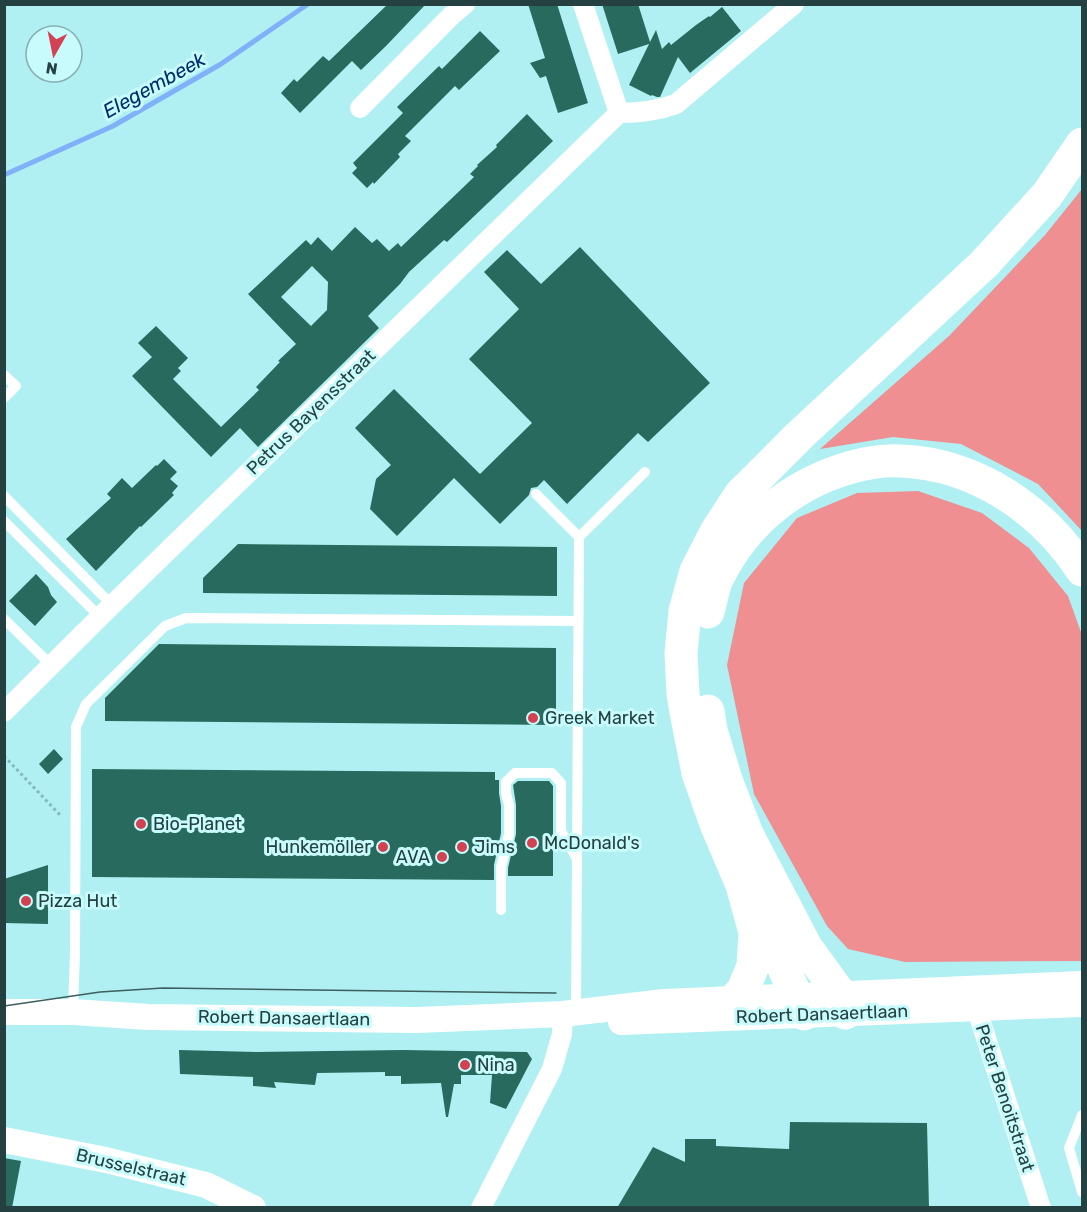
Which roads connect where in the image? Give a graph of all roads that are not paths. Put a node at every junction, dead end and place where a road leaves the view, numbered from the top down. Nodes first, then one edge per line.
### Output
1 (465, 4) edge
2 (582, 4) edge
3 (794, 4) edge
4 (360, 108) dead end
5 (619, 113) junction
6 (1083, 144) edge
7 (4, 375) edge
8 (4, 398) edge
9 (645, 472) dead end
10 (536, 494) dead end
11 (4, 496) edge
12 (4, 520) edge
13 (579, 537) junction
14 (1083, 570) edge
15 (106, 611) junction
16 (4, 619) edge
17 (578, 621) junction
18 (52, 666) junction
19 (4, 712) edge
20 (577, 860) junction
21 (741, 885) junction
22 (501, 910) dead end
23 (1083, 984) edge
24 (975, 998) junction
25 (735, 999) junction
26 (843, 1003) junction
27 (1083, 1004) edge
28 (800, 1005) junction
29 (4, 1012) edge
30 (72, 1012) junction
31 (572, 1015) junction
32 (1083, 1115) edge
33 (4, 1140) edge
34 (1083, 1192) edge
35 (253, 1208) edge
36 (482, 1208) edge
37 (1041, 1208) edge

1 - 4 street
2 - 5 street
3 - 5 street
5 - 15 street, Petrus Bayensstraat
6 - 21 highway
7 - 8 lane
9 - 13 lane
10 - 13 lane
11 - 15 lane
12 - 15 lane
13 - 17 lane
14 - 26 highway
15 - 18 street, Petrus Bayensstraat
16 - 18 lane
17 - 20 lane
17 - 30 lane
18 - 19 street, Petrus Bayensstraat
20 - 22 lane
20 - 31 lane
21 - 25 highway
21 - 28 highway
23 - 24 street, Robert Dansaertlaan
24 - 26 street, Robert Dansaertlaan
24 - 27 street, Robert Dansaertlaan
24 - 37 street, Peter Benoitstraat
25 - 28 street, Robert Dansaertlaan
25 - 31 street, Robert Dansaertlaan
26 - 28 street, Robert Dansaertlaan
28 - 31 street, Robert Dansaertlaan
29 - 30 street, Robert Dansaertlaan
30 - 31 street, Robert Dansaertlaan
31 - 36 street
32 - 34 lane
33 - 35 street, Brusselstraat

